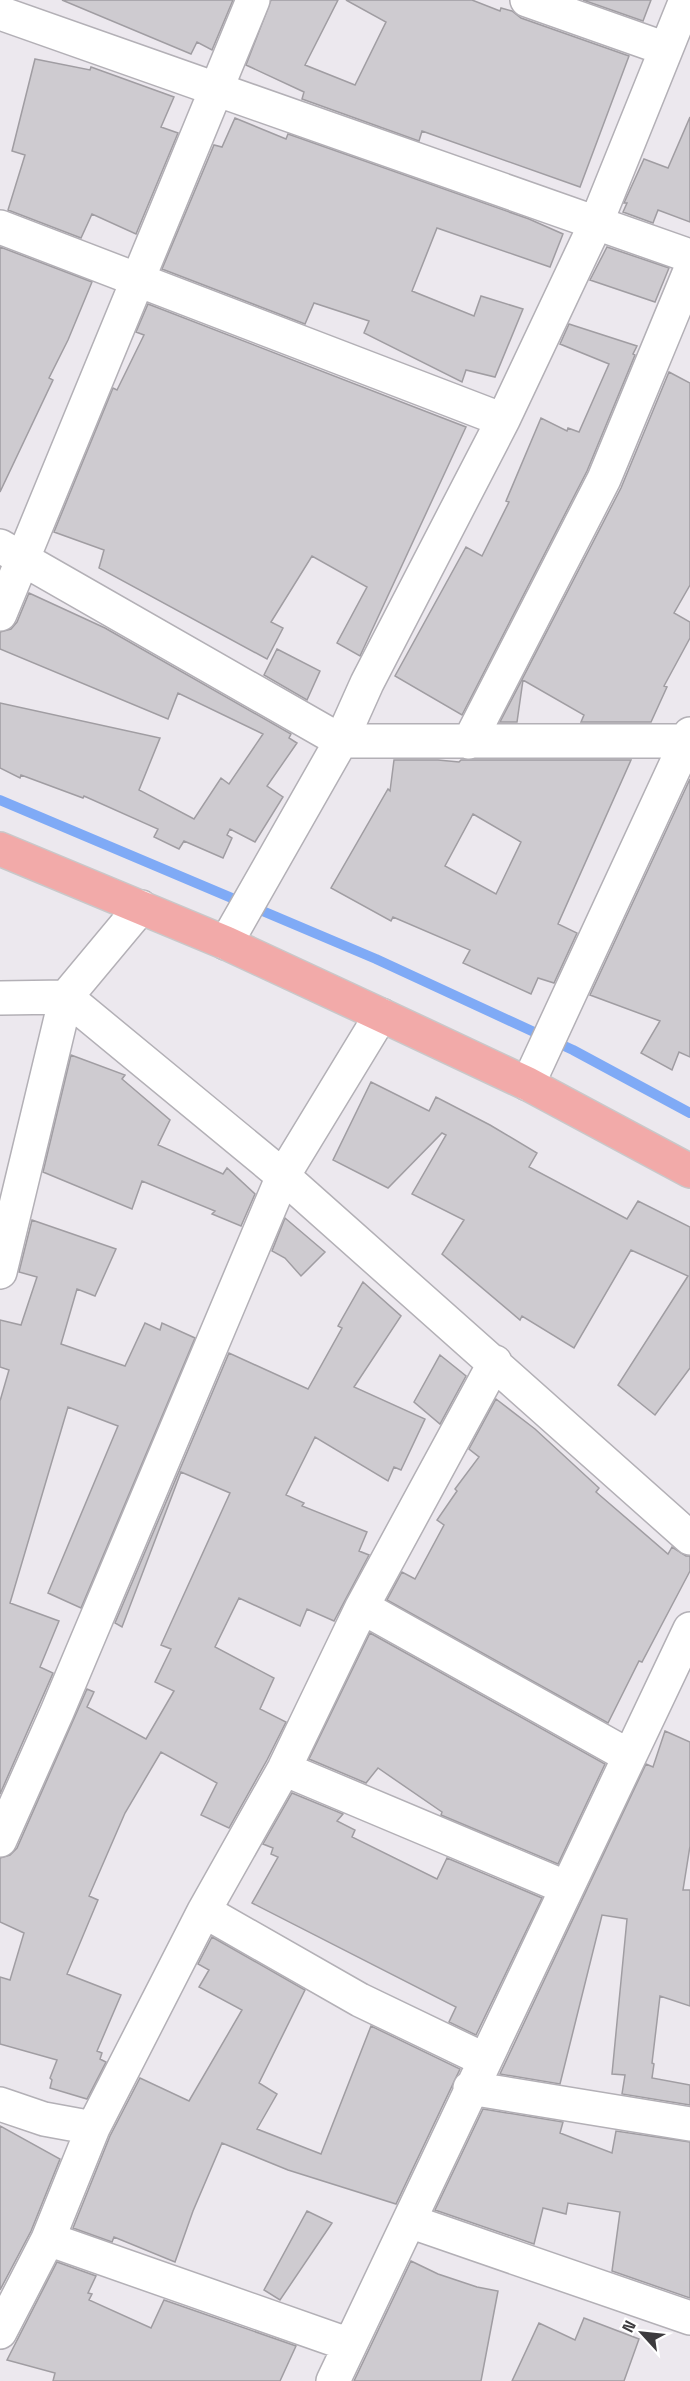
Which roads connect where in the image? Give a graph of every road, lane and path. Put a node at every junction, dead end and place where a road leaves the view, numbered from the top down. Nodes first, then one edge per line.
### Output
1 (253, 0) edge
2 (527, 0) edge
3 (686, 0) edge
4 (0, 13) edge
5 (666, 49) junction
6 (216, 89) junction
7 (596, 223) junction
8 (0, 227) edge
9 (690, 256) edge
10 (690, 271) edge
11 (138, 280) junction
12 (503, 420) junction
13 (11, 552) edge
14 (0, 614) edge
15 (688, 737) edge
16 (341, 741) junction
17 (469, 742) junction
18 (0, 849) edge
19 (141, 908) junction
20 (226, 943) junction
21 (66, 997) junction
22 (0, 998) edge
23 (381, 1015) junction
24 (528, 1084) junction
25 (690, 1171) edge
26 (283, 1176) junction
27 (0, 1272) edge
28 (495, 1362) junction
29 (690, 1538) edge
30 (362, 1607) junction
31 (690, 1629) edge
32 (629, 1756) junction
33 (284, 1769) junction
34 (0, 1840) edge
35 (567, 1888) junction
36 (204, 1911) junction
37 (478, 2074) junction
38 (0, 2104) edge
39 (690, 2124) edge
40 (93, 2128) junction
41 (409, 2221) junction
42 (48, 2239) junction
43 (690, 2318) edge
44 (0, 2332) edge
45 (350, 2345) junction
46 (333, 2381) edge

1 - 6 street
2 - 5 street
3 - 5 street
4 - 6 street
5 - 7 street
6 - 7 street
6 - 11 street
7 - 9 street
7 - 12 street
8 - 11 street
10 - 17 street
11 - 12 street
11 - 13 street
12 - 16 street
13 - 14 street
13 - 16 street
15 - 17 street
15 - 24 street
16 - 17 street
16 - 20 street
18 - 19 main road
19 - 20 main road
19 - 21 street
20 - 23 main road
21 - 22 street
21 - 26 street
21 - 27 street
23 - 24 main road
23 - 26 street
24 - 25 main road
26 - 28 street
26 - 34 street
28 - 29 street
28 - 30 street
30 - 32 street
30 - 33 street
31 - 32 street
32 - 35 street
33 - 35 street
33 - 36 street
35 - 37 street
36 - 37 street
36 - 40 street
37 - 39 street
37 - 41 street
38 - 40 street
40 - 42 street
41 - 43 street
41 - 45 street
42 - 44 street
42 - 45 street
45 - 46 street

